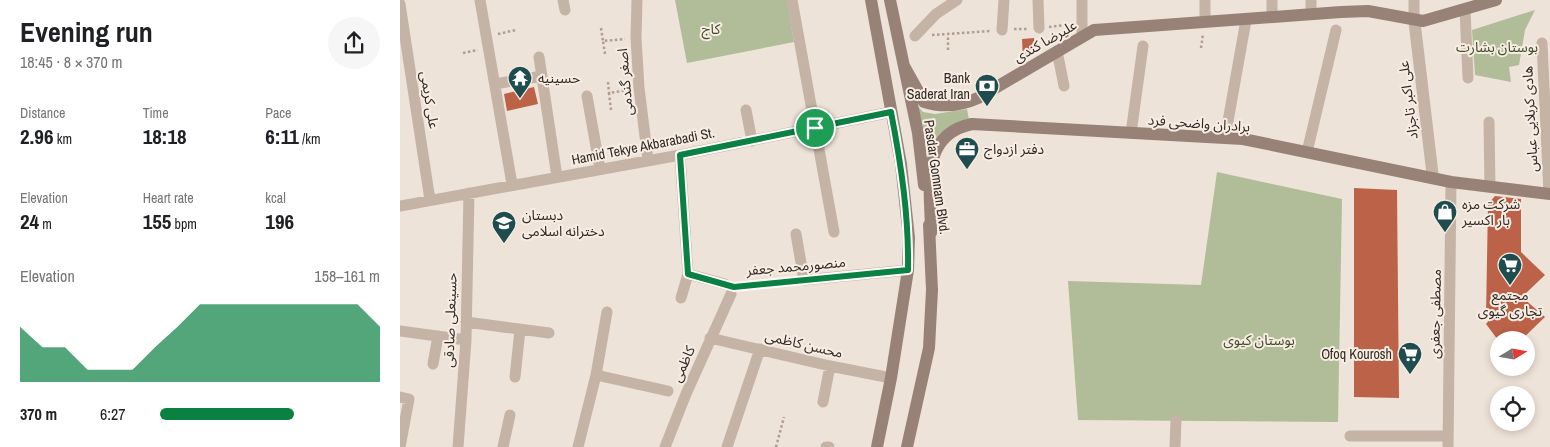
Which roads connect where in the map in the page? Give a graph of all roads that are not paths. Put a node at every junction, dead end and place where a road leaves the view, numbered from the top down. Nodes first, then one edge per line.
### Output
1 (480, 0) edge
2 (637, 0) edge
3 (792, 0) edge
4 (871, 0) edge
5 (890, 0) edge
6 (957, 0) edge
7 (1004, 0) edge
8 (1038, 0) edge
9 (1082, 0) edge
10 (1205, 0) edge
11 (1272, 0) edge
12 (1311, 0) edge
13 (1414, 0) edge
14 (1496, 0) edge
15 (400, 4) edge
16 (1465, 9) junction
17 (1311, 14) junction
18 (1272, 17) junction
19 (1414, 18) junction
20 (1246, 20) junction
21 (1205, 22) junction
22 (1039, 28) road end
23 (1002, 30) road end
24 (1336, 30) dead end
25 (916, 36) road end
26 (1082, 36) junction
27 (1542, 43) dead end
28 (1143, 46) dead end
29 (1058, 51) junction
30 (539, 57) dead end
31 (904, 66) junction
32 (542, 76) junction
33 (1468, 78) dead end
34 (495, 84) junction
35 (1064, 86) dead end
36 (587, 96) dead end
37 (978, 98) junction
38 (746, 110) dead end
39 (891, 112) junction
40 (1489, 122) dead end
41 (987, 125) junction
42 (815, 128) junction
43 (1132, 133) junction
44 (1225, 138) junction
45 (752, 140) junction
46 (1307, 152) junction
47 (680, 155) junction
48 (648, 160) junction
49 (600, 169) junction
50 (557, 177) junction
51 (1433, 178) junction
52 (1451, 182) junction
53 (512, 184) junction
54 (1490, 187) junction
55 (469, 193) junction
56 (1550, 194) edge
57 (430, 200) junction
58 (400, 206) edge
59 (834, 232) dead end
60 (930, 233) junction
61 (796, 234) dead end
62 (908, 270) junction
63 (688, 274) junction
64 (681, 298) dead end
65 (606, 312) dead end
66 (466, 322) junction
67 (520, 330) junction
68 (400, 331) edge
69 (549, 333) dead end
70 (438, 336) junction
71 (710, 338) junction
72 (466, 340) junction
73 (760, 349) junction
74 (434, 364) dead end
75 (830, 366) junction
76 (596, 375) junction
77 (515, 377) dead end
78 (891, 378) junction
79 (668, 391) dead end
80 (404, 398) edge
81 (823, 402) dead end
82 (510, 415) dead end
83 (1176, 420) dead end
84 (1350, 436) dead end
85 (1448, 441) edge
86 (400, 447) edge
87 (458, 447) edge
88 (503, 447) edge
89 (578, 447) edge
90 (667, 447) edge
91 (727, 447) edge
92 (877, 447) edge
93 (907, 447) edge
94 (1175, 447) edge

1 - 34 street
2 - 48 street, اصغر گندمی
3 - 42 street
4 - 39 main road
5 - 31 main road, Pasdar Gomnam Blvd.
6 - 25 street
7 - 23 street
8 - 22 street
9 - 26 street
10 - 21 street
11 - 18 street
12 - 17 street
13 - 19 street
14 - 16 main road, علیرضا کندی
15 - 57 street, علی کریمی
16 - 19 main road, علیرضا کندی
16 - 33 street
17 - 18 main road, علیرضا کندی
17 - 19 main road, علیرضا کندی
18 - 20 main road, علیرضا کندی
19 - 51 street, علی اکبر تاجزاد
20 - 21 main road, علیرضا کندی
20 - 44 street
21 - 26 main road, علیرضا کندی
24 - 46 street
26 - 29 main road, علیرضا کندی
27 - 56 street, هادی کربلایی عباس
28 - 43 street
29 - 35 street
29 - 37 main road, علیرضا کندی
30 - 32 street
31 - 37 main road, علیرضا کندی
31 - 60 main road, Pasdar Gomnam Blvd.
32 - 34 street
32 - 50 street
34 - 53 street
36 - 49 street
37 - 41 main road
38 - 45 street
39 - 42 street, Hamid Tekye Akbarabadi St.
39 - 62 main road
40 - 54 street
41 - 43 main road, برادران واضحی فرد
41 - 60 main road, برادران واضحی فرد
42 - 45 street, Hamid Tekye Akbarabadi St.
42 - 59 street
43 - 44 main road, برادران واضحی فرد
44 - 46 main road, برادران واضحی فرد
45 - 47 street, Hamid Tekye Akbarabadi St.
46 - 51 main road, برادران واضحی فرد
47 - 48 street, Hamid Tekye Akbarabadi St.
47 - 63 street
48 - 49 street, Hamid Tekye Akbarabadi St.
49 - 50 street, Hamid Tekye Akbarabadi St.
50 - 53 street, Hamid Tekye Akbarabadi St.
51 - 52 main road, برادران واضحی فرد
52 - 54 main road, برادران واضحی فرد
52 - 85 street, مصطفی جعفری
53 - 55 street, Hamid Tekye Akbarabadi St.
54 - 56 main road, برادران واضحی فرد
55 - 57 street, Hamid Tekye Akbarabadi St.
55 - 66 street, حسینعلی صادقی
57 - 58 street, Hamid Tekye Akbarabadi St.
60 - 93 main road, Pasdar Gomnam Blvd.
61 - 62 street, منصورمحمد جعفر
62 - 78 main road
63 - 64 street
63 - 71 street, کاظمی
65 - 76 street
66 - 67 street
66 - 72 street, حسینعلی صادقی
67 - 69 street
67 - 77 street
68 - 70 street
70 - 72 street
70 - 74 street
71 - 73 street, محسن کاظمی
71 - 90 street, کاظمی
72 - 87 street, حسینعلی صادقی
73 - 75 street, محسن کاظمی
73 - 91 street
75 - 78 street, محسن کاظمی
75 - 81 street
76 - 79 street
76 - 89 street
78 - 92 main road
80 - 86 street
82 - 88 street
83 - 94 street
84 - 85 street

